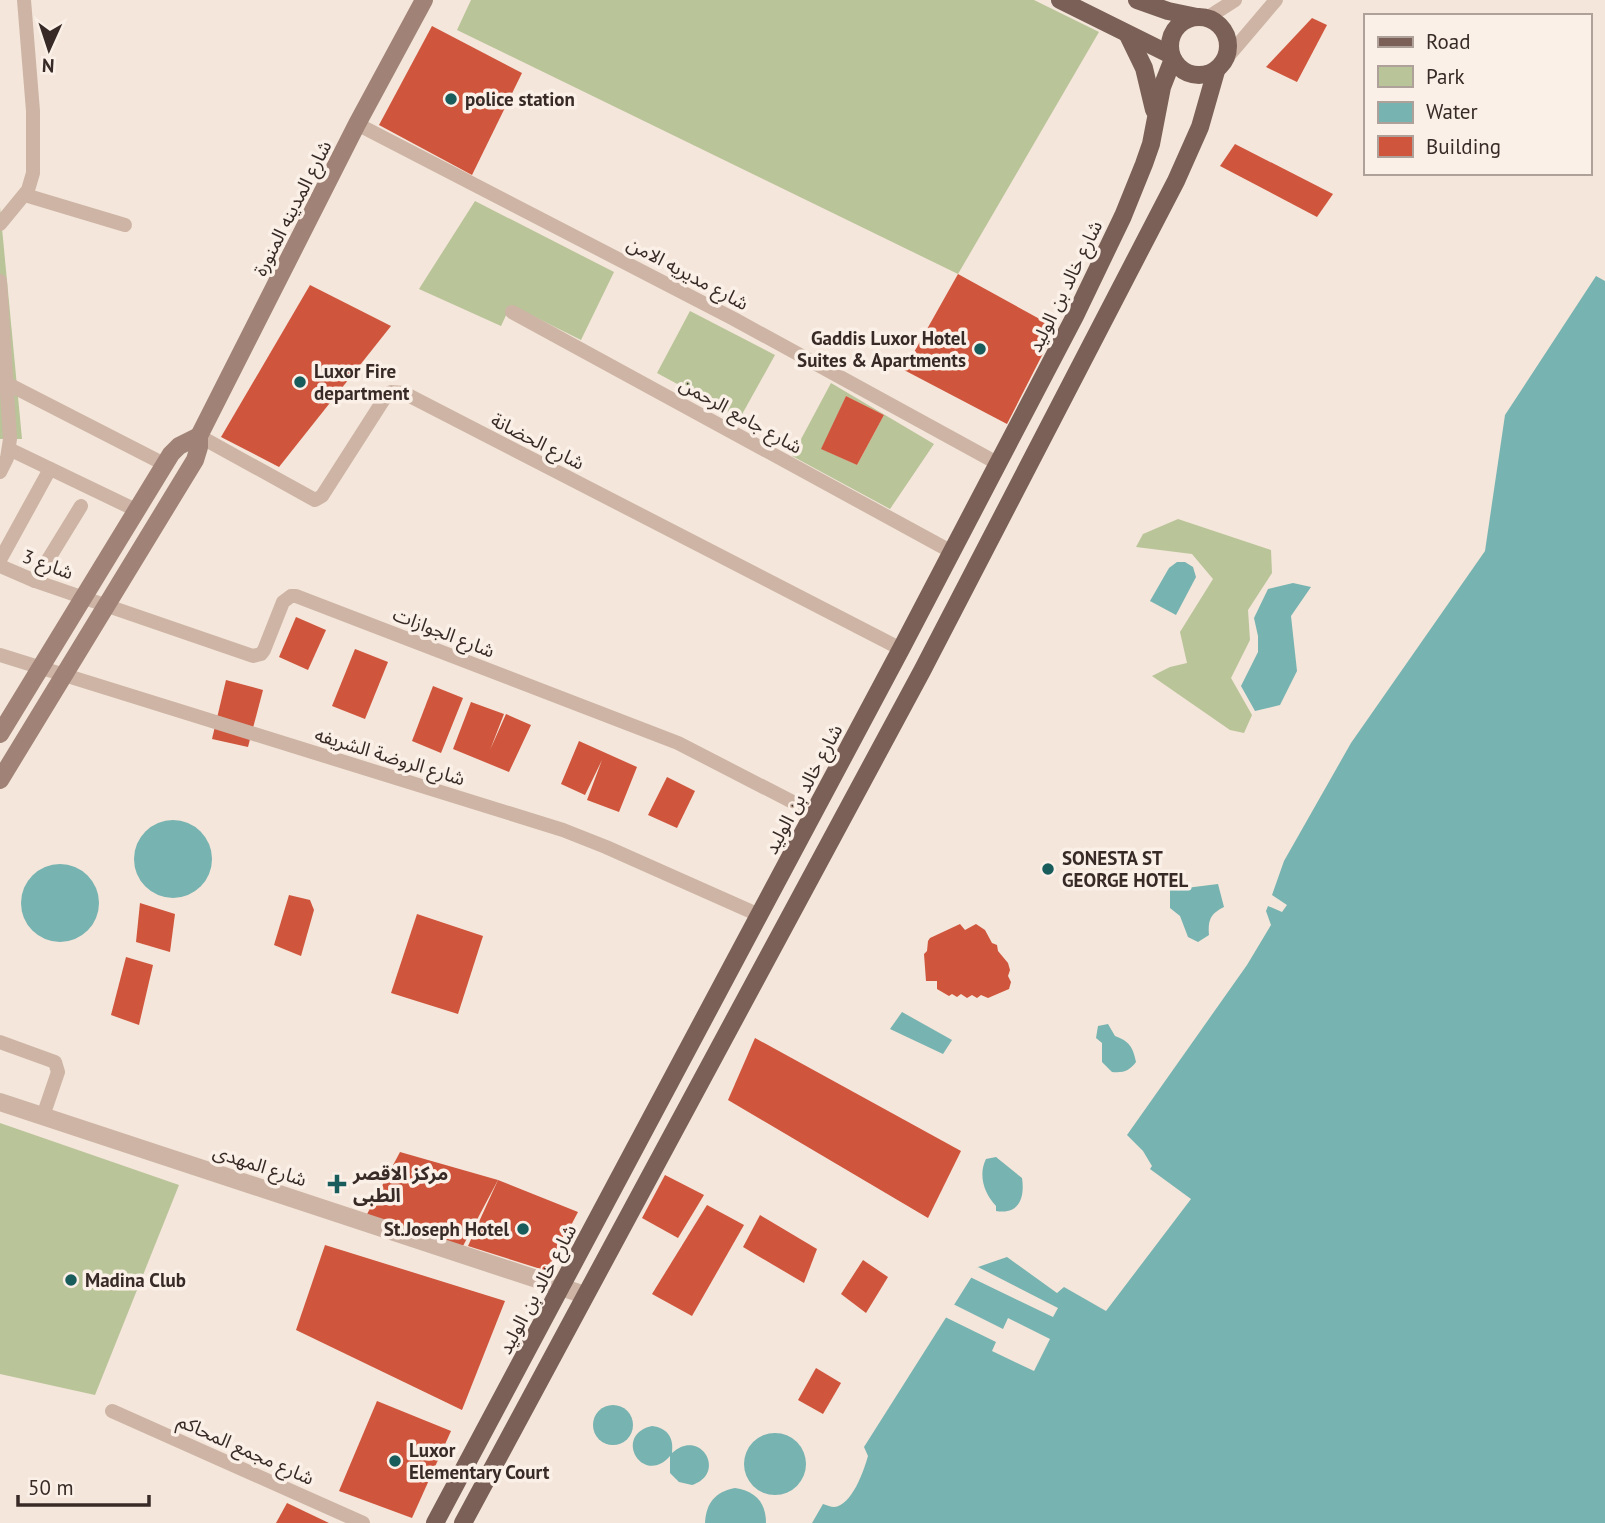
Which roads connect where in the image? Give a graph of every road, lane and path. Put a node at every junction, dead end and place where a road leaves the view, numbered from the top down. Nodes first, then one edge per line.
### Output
1 (24, 0) edge
2 (424, 0) edge
3 (1060, 0) edge
4 (1137, 0) edge
5 (1235, 0) edge
6 (1276, 0) edge
7 (1202, 18) junction
8 (1128, 35) junction
9 (1172, 57) junction
10 (1220, 65) junction
11 (1155, 122) junction
12 (358, 124) junction
13 (24, 195) junction
14 (0, 224) edge
15 (125, 225) dead end
16 (0, 281) edge
17 (512, 312) dead end
18 (6, 383) junction
19 (200, 436) junction
20 (9, 449) junction
21 (997, 463) junction
22 (166, 465) junction
23 (50, 469) junction
24 (0, 472) edge
25 (81, 506) dead end
26 (138, 511) junction
27 (952, 552) junction
28 (0, 560) edge
29 (0, 566) edge
30 (35, 581) junction
31 (84, 597) junction
32 (107, 604) junction
33 (901, 649) junction
34 (0, 655) edge
35 (41, 668) junction
36 (63, 675) junction
37 (0, 734) edge
38 (5, 760) edge
39 (0, 780) edge
40 (814, 813) junction
41 (759, 915) junction
42 (0, 1042) edge
43 (0, 1102) edge
44 (43, 1116) junction
45 (645, 1129) junction
46 (668, 1141) junction
47 (562, 1286) junction
48 (585, 1295) junction
49 (112, 1411) dead end
50 (363, 1523) edge
51 (435, 1523) edge
52 (463, 1523) edge

1 - 13 street
2 - 12 main road, شارع المدينه المنورة
3 - 8 main road
4 - 7 main road
5 - 7 street
6 - 10 street
7 - 9 main road
7 - 10 main road
8 - 9 main road
8 - 11 main road
9 - 10 main road
9 - 11 main road, شارع خالد بن الوليد
10 - 46 main road
11 - 21 main road, شارع خالد بن الوليد
12 - 19 main road, شارع المدينه المنورة
12 - 21 street, شارع مديريه الامن
13 - 14 street
13 - 15 street
16 - 18 street
17 - 27 street, شارع جامع الرحمن
18 - 20 street
18 - 22 street
19 - 22 main road, شارع المدينه المنورة
19 - 32 main road, شارع المدينه المنورة
19 - 33 street, شارع الحضانة
20 - 23 street
20 - 24 street
21 - 27 main road, شارع خالد بن الوليد
22 - 26 main road, شارع المدينه المنورة
23 - 26 street
23 - 28 street
25 - 30 street
26 - 31 main road, شارع المدينه المنورة
27 - 33 main road, شارع خالد بن الوليد
29 - 30 street, شارع 3
30 - 31 street, شارع 3
31 - 32 street, شارع الجوازات
31 - 35 main road, شارع المدينه المنورة
32 - 36 main road, شارع المدينه المنورة
32 - 40 street, شارع الجوازات
33 - 40 main road, شارع خالد بن الوليد
34 - 35 street, شارع الروضة الشريفه
35 - 36 street, شارع الروضة الشريفه
35 - 37 main road, شارع المدينه المنورة
36 - 38 main road, شارع المدينه المنورة
36 - 41 street, شارع الروضة الشريفه
38 - 39 main road, شارع المدينه المنورة
40 - 41 main road, شارع خالد بن الوليد
41 - 45 main road, شارع خالد بن الوليد
42 - 44 street
43 - 44 street, شارع المهدى
44 - 47 street, شارع المهدى
45 - 46 main road
45 - 47 main road, شارع خالد بن الوليد
46 - 48 main road
47 - 48 street, شارع المهدى
47 - 51 main road, شارع خالد بن الوليد
48 - 52 main road
49 - 50 street, شارع مجمع المحاكم

